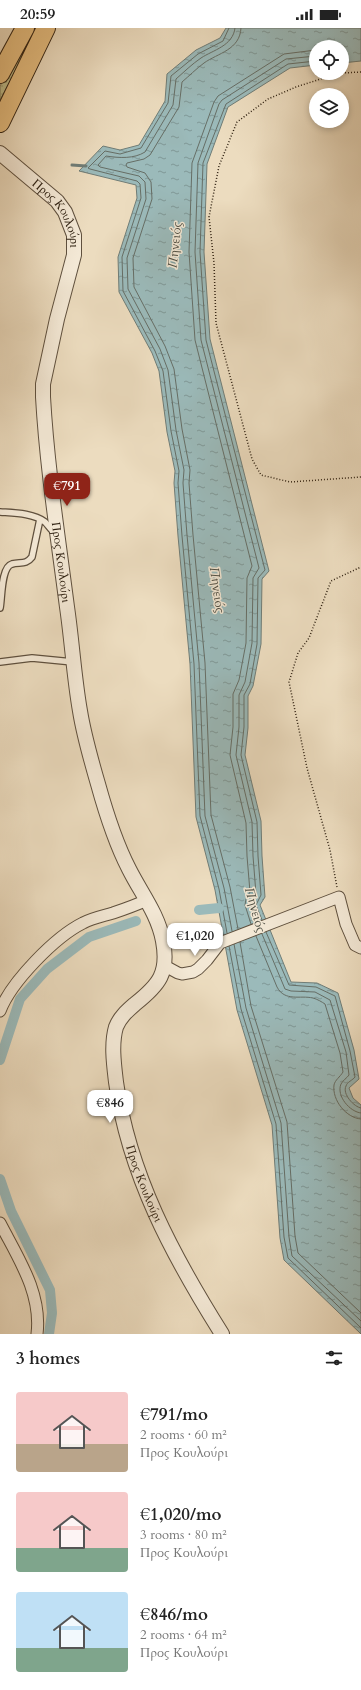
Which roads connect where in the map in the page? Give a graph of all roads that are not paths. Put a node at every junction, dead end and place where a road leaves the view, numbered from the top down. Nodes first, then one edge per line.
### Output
1 (25, 28) edge
2 (54, 28) edge
3 (43, 35) edge
4 (7, 54) edge
5 (0, 74) edge
6 (0, 123) edge
7 (0, 153) edge
8 (0, 512) edge
9 (40, 519) junction
10 (57, 534) junction
11 (0, 608) edge
12 (0, 662) edge
13 (74, 662) junction
14 (147, 900) junction
15 (361, 948) edge
16 (165, 966) junction
17 (0, 1012) edge
18 (0, 1223) edge
19 (37, 1334) edge
20 (222, 1334) edge

1 - 4 main road
2 - 3 street
3 - 6 main road
4 - 5 main road
7 - 10 street, Προς Κουλούρι
8 - 9 lane
9 - 10 lane
9 - 11 lane
10 - 13 street, Προς Κουλούρι
12 - 13 lane
13 - 14 street, Προς Κουλούρι
14 - 16 street, Προς Κουλούρι
14 - 17 street
15 - 16 street
16 - 20 street, Προς Κουλούρι
18 - 19 street

